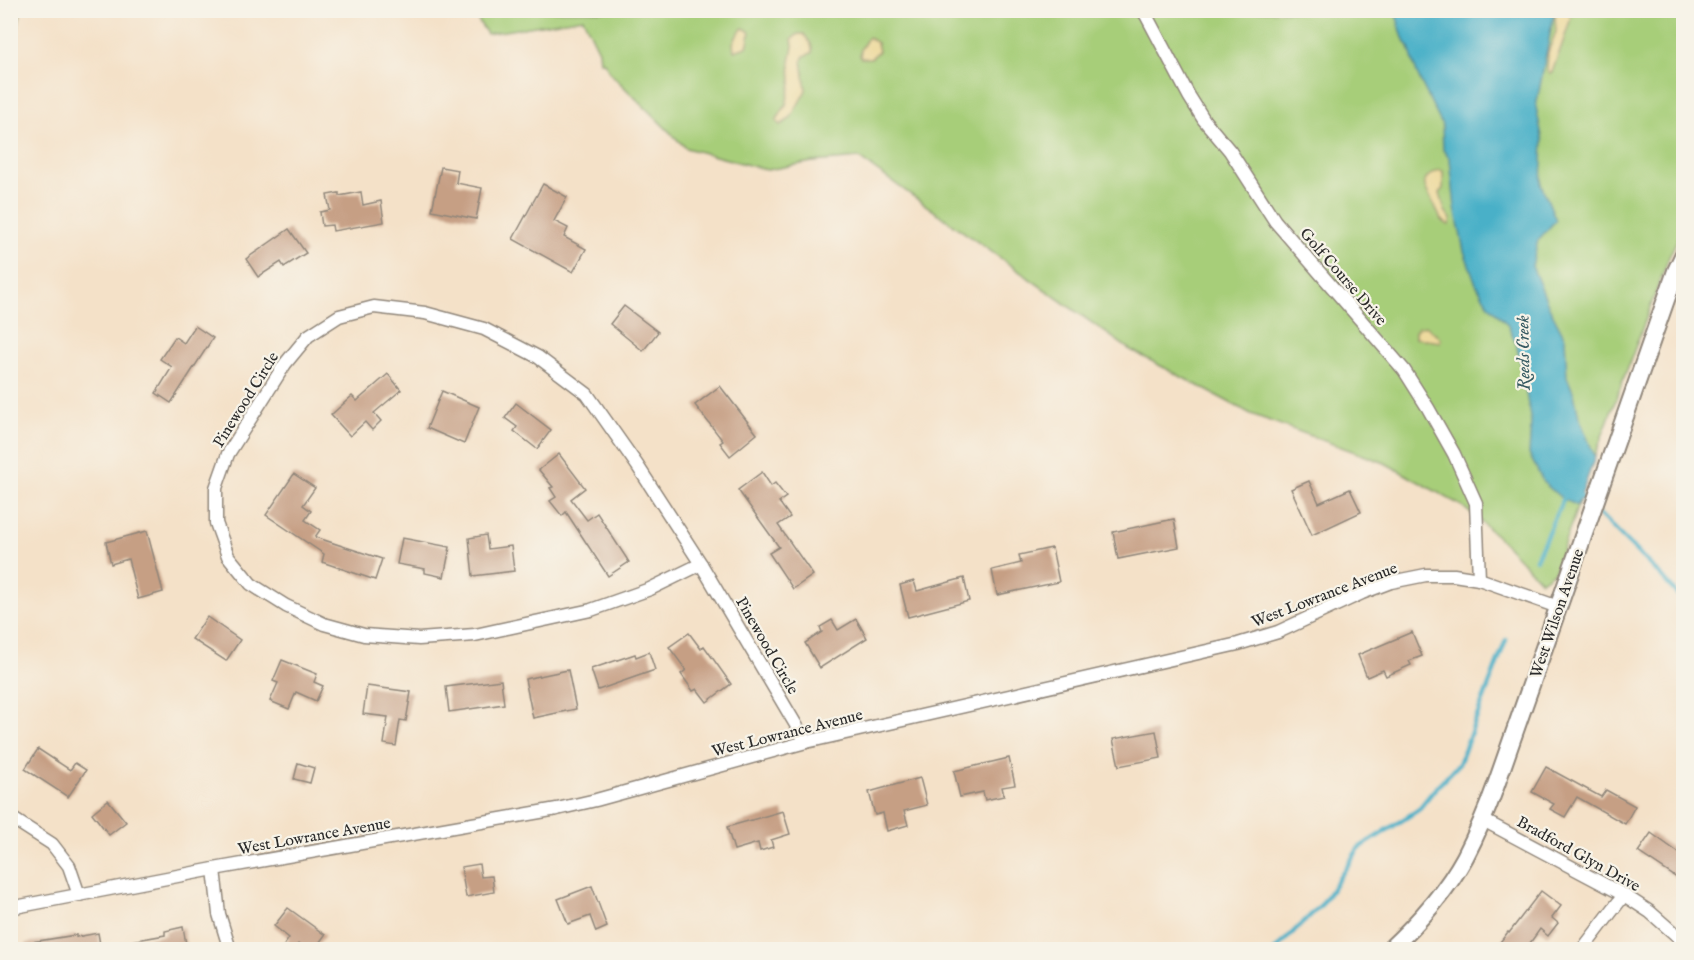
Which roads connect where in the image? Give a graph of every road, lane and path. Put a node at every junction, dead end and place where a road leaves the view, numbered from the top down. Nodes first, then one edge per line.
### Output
1 (1142, 10) edge
2 (1683, 254) edge
3 (701, 564) junction
4 (1479, 579) junction
5 (1558, 607) junction
6 (806, 742) junction
7 (10, 817) edge
8 (1483, 820) junction
9 (214, 869) junction
10 (79, 895) junction
11 (1624, 895) junction
12 (10, 908) edge
13 (1683, 942) edge
14 (230, 950) edge
15 (1389, 950) edge
16 (1582, 950) edge

1 - 4 street, Golf Course Drive
2 - 5 street, West Wilson Avenue
3 - 3 street, Pinewood Circle
3 - 6 street, Pinewood Circle
4 - 5 street, West Lowrance Avenue
4 - 6 street, West Lowrance Avenue
5 - 8 street, West Wilson Avenue
6 - 9 street, West Lowrance Avenue
7 - 10 street
8 - 11 street, Bradford Glyn Drive
8 - 15 street, West Wilson Avenue
9 - 10 street, West Lowrance Avenue
9 - 14 street
10 - 12 street, West Lowrance Avenue
11 - 13 street, Bradford Glyn Drive
11 - 16 street

